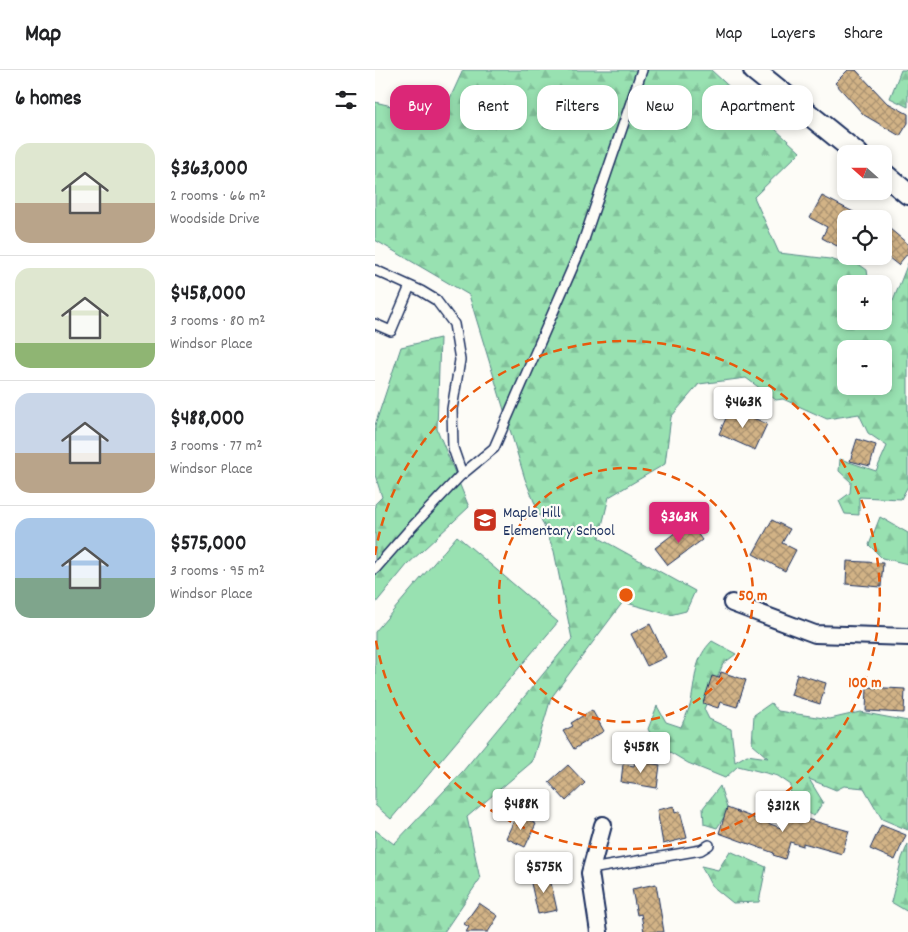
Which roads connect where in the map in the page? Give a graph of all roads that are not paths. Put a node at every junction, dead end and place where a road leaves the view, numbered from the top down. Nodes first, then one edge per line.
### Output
1 (642, 70) edge
2 (754, 70) edge
3 (847, 145) edge
4 (893, 182) edge
5 (908, 194) edge
6 (375, 270) edge
7 (410, 286) junction
8 (375, 324) edge
9 (462, 474) junction
10 (375, 569) edge
11 (732, 603) dead end
12 (908, 637) edge
13 (603, 825) dead end
14 (709, 845) dead end
15 (591, 869) junction
16 (599, 932) edge

1 - 9 lane
2 - 3 street
4 - 5 street
6 - 7 lane
7 - 8 lane
7 - 9 lane
9 - 10 lane
11 - 12 street
13 - 15 street
14 - 15 lane
15 - 16 street

